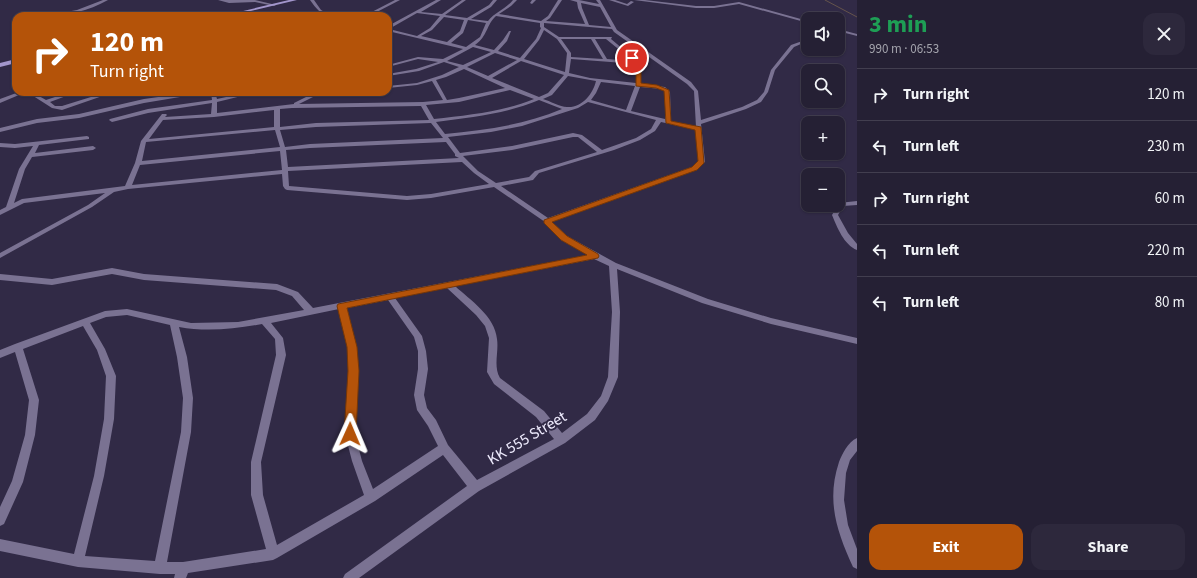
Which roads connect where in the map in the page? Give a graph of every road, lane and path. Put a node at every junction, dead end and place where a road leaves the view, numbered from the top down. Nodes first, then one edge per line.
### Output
1 (105, 0) edge
2 (220, 0) edge
3 (295, 0) edge
4 (312, 0) edge
5 (398, 0) edge
6 (439, 0) edge
7 (464, 0) edge
8 (495, 0) edge
9 (515, 0) edge
10 (560, 0) edge
11 (572, 0) edge
12 (598, 0) edge
13 (611, 0) edge
14 (579, 1) junction
15 (634, 1) edge
16 (651, 1) edge
17 (669, 2) edge
18 (274, 5) junction
19 (601, 6) junction
20 (72, 12) edge
21 (242, 12) edge
22 (322, 12) edge
23 (374, 12) edge
24 (416, 12) junction
25 (496, 15) junction
26 (442, 16) junction
27 (466, 20) junction
28 (801, 20) edge
29 (488, 22) junction
30 (542, 22) junction
31 (588, 26) junction
32 (392, 27) edge
33 (613, 28) junction
34 (857, 28) edge
35 (543, 29) junction
36 (845, 29) edge
37 (392, 30) edge
38 (510, 32) dead end
39 (845, 32) edge
40 (857, 35) edge
41 (419, 36) junction
42 (558, 38) junction
43 (592, 38) junction
44 (607, 38) junction
45 (625, 38) junction
46 (801, 43) edge
47 (448, 44) junction
48 (472, 45) junction
49 (466, 48) junction
50 (495, 52) junction
51 (569, 58) junction
52 (522, 59) junction
53 (444, 61) junction
54 (606, 61) junction
55 (12, 62) edge
56 (637, 63) junction
57 (0, 64) edge
58 (392, 65) edge
59 (464, 67) junction
60 (567, 74) junction
61 (392, 75) edge
62 (490, 77) junction
63 (434, 80) junction
64 (599, 80) junction
65 (638, 85) junction
66 (392, 86) edge
67 (510, 88) junction
68 (13, 96) edge
69 (36, 96) edge
70 (63, 96) edge
71 (100, 96) edge
72 (158, 96) edge
73 (214, 96) edge
74 (238, 96) edge
75 (312, 96) edge
76 (539, 99) junction
77 (0, 101) edge
78 (215, 101) junction
79 (589, 101) junction
80 (46, 102) junction
81 (446, 102) junction
82 (424, 104) junction
83 (292, 106) junction
84 (169, 108) junction
85 (277, 108) junction
86 (566, 109) junction
87 (628, 112) junction
88 (214, 116) junction
89 (161, 119) junction
90 (112, 120) dead end
91 (659, 120) junction
92 (432, 121) junction
93 (668, 122) junction
94 (698, 126) junction
95 (277, 128) junction
96 (0, 130) edge
97 (87, 138) dead end
98 (445, 138) junction
99 (144, 141) junction
100 (37, 144) junction
101 (0, 145) edge
102 (92, 148) dead end
103 (283, 148) junction
104 (602, 152) junction
105 (31, 155) junction
106 (457, 155) junction
107 (463, 160) junction
108 (138, 163) junction
109 (285, 170) junction
110 (492, 184) junction
111 (128, 187) junction
112 (114, 190) junction
113 (857, 203) edge
114 (8, 208) junction
115 (0, 213) edge
116 (547, 221) junction
117 (857, 248) edge
118 (0, 256) edge
119 (595, 256) junction
120 (612, 265) junction
121 (0, 277) edge
122 (449, 285) junction
123 (390, 297) junction
124 (342, 306) junction
125 (311, 312) junction
126 (84, 321) junction
127 (264, 321) junction
128 (174, 323) junction
129 (857, 341) edge
130 (18, 346) junction
131 (0, 354) edge
132 (561, 440) junction
133 (857, 443) edge
134 (444, 448) junction
135 (475, 487) junction
136 (372, 497) junction
137 (0, 520) edge
138 (0, 546) edge
139 (273, 554) junction
140 (78, 561) junction
141 (857, 563) edge
142 (160, 568) junction
143 (181, 573) edge
144 (349, 578) edge

1 - 20 street
2 - 18 street
3 - 18 main road
4 - 22 street
5 - 23 street
6 - 24 street
7 - 26 street
8 - 27 street
9 - 25 street
10 - 30 street
11 - 14 street
12 - 19 street
13 - 15 street
14 - 19 street
14 - 31 street
15 - 16 street
16 - 17 street
17 - 28 street
18 - 21 main road
19 - 33 street
24 - 26 street
24 - 32 street
25 - 29 street
25 - 30 street
26 - 27 street
26 - 41 street
27 - 29 street
27 - 47 street
29 - 48 street
30 - 31 street
30 - 35 street
31 - 33 street
33 - 45 street
34 - 36 street
35 - 42 street
35 - 52 street
37 - 41 street
38 - 50 street
39 - 40 street
41 - 47 street
42 - 43 street
42 - 51 street
43 - 44 street
43 - 54 street
44 - 45 street
44 - 56 street
45 - 94 street
46 - 94 street
47 - 49 street
48 - 49 street
48 - 50 street
49 - 53 street
50 - 52 street
50 - 59 street
51 - 54 street
51 - 60 street
52 - 60 street
52 - 62 street
53 - 58 street
53 - 59 street
53 - 61 street
54 - 56 street
55 - 57 main road
56 - 65 street
59 - 62 street
59 - 63 street
60 - 64 street
60 - 76 street
62 - 67 street
63 - 66 street
63 - 81 street
64 - 65 street
64 - 79 street
65 - 87 street
65 - 93 street
67 - 76 street
67 - 81 street
68 - 77 street
69 - 80 street
70 - 80 street
71 - 80 street
72 - 96 street
73 - 78 street
74 - 78 street
75 - 83 street
76 - 86 street
76 - 92 street
78 - 84 street
78 - 88 street
79 - 86 street
79 - 87 street
81 - 82 street
82 - 83 street
82 - 92 street
83 - 85 street
84 - 89 street
84 - 90 street
85 - 88 street
85 - 95 street
86 - 98 street
87 - 91 street
88 - 89 street
89 - 99 street
91 - 93 street
91 - 104 street
92 - 95 street
92 - 98 street
93 - 94 street
94 - 116 street
95 - 99 street
95 - 103 street
97 - 100 street
98 - 103 street
98 - 106 street
99 - 108 street
100 - 101 street
100 - 105 street
102 - 105 street
103 - 108 street
103 - 109 street
104 - 106 street
104 - 110 street
105 - 114 street
106 - 107 street
107 - 109 street
107 - 110 street
108 - 111 street
109 - 110 street
109 - 111 street
110 - 116 street
111 - 112 street
112 - 114 street
112 - 118 street
113 - 117 street
114 - 115 street
116 - 119 street
119 - 120 street
119 - 122 street
120 - 129 street
120 - 132 street, KK 555 Street
121 - 125 street
122 - 123 street
122 - 132 street
123 - 124 street
123 - 134 street
124 - 125 street
124 - 136 street
125 - 127 street
126 - 128 street
126 - 130 street
126 - 140 street
127 - 128 street
127 - 139 street
128 - 142 street
130 - 131 street
130 - 137 street
132 - 135 street, KK 555 Street
133 - 141 street
134 - 135 street
134 - 136 street
135 - 144 street, KK 555 Street
136 - 139 street
138 - 140 street
139 - 143 street
140 - 142 street
142 - 143 street

